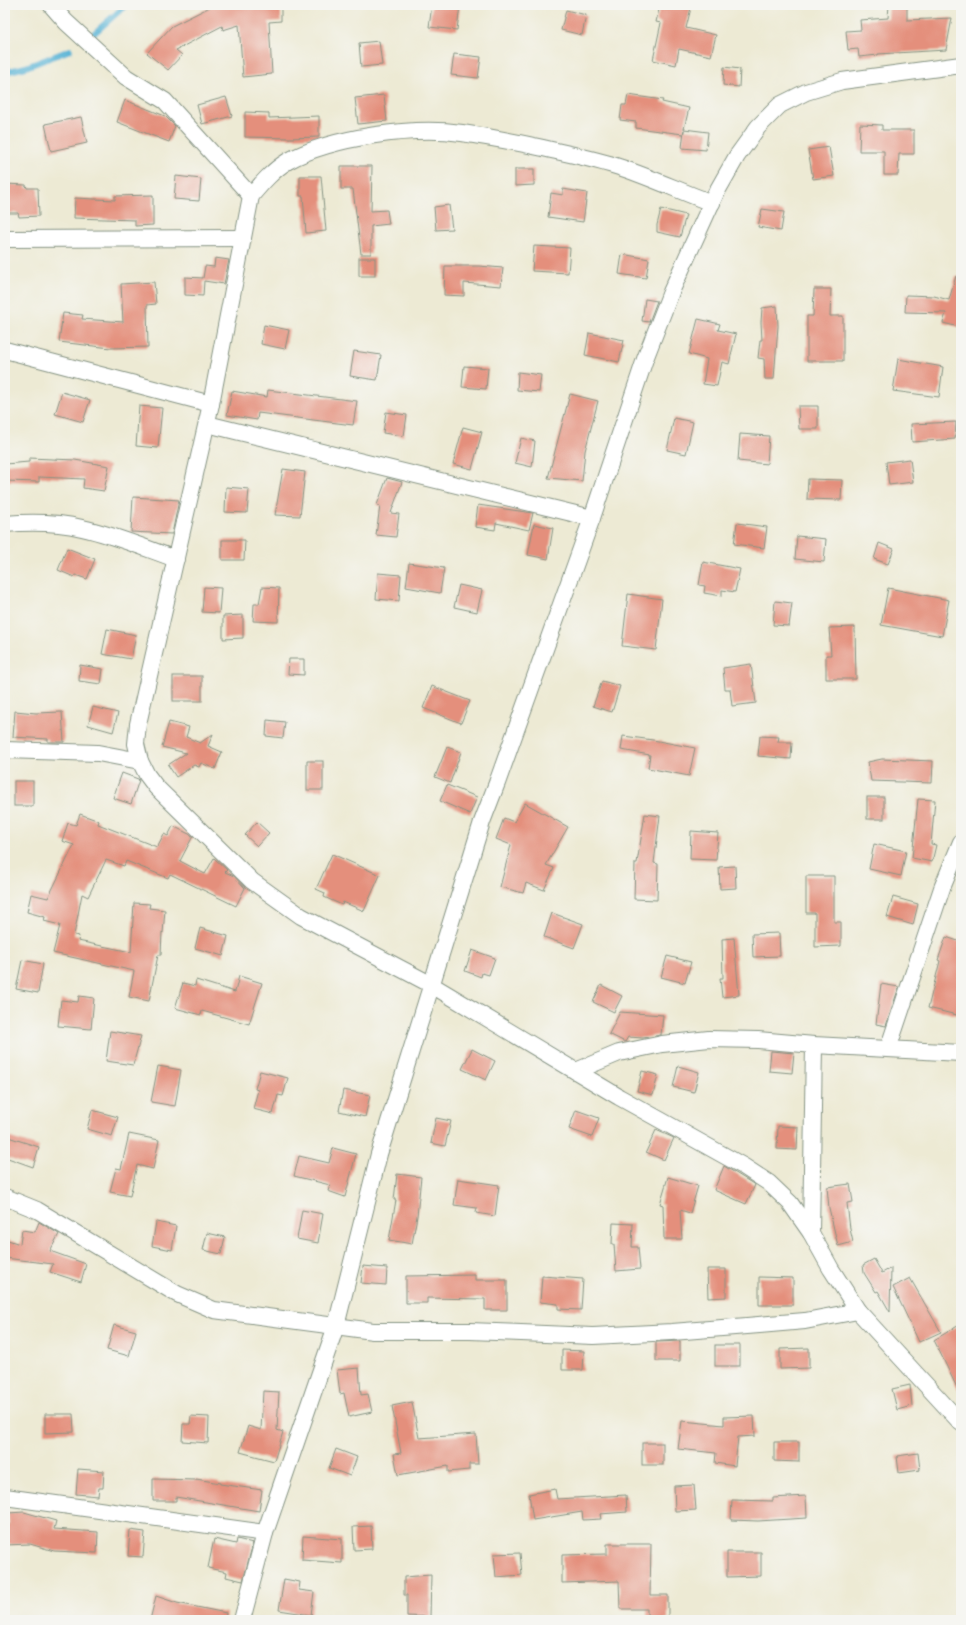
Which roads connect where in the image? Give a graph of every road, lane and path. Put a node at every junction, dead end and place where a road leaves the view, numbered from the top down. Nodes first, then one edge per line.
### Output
1 (52, 5) edge
2 (961, 65) edge
3 (251, 196) junction
4 (712, 203) junction
5 (244, 238) junction
6 (5, 239) edge
7 (5, 350) edge
8 (211, 404) junction
9 (207, 424) junction
10 (592, 518) junction
11 (5, 524) edge
12 (176, 560) junction
13 (5, 750) edge
14 (140, 761) junction
15 (961, 842) edge
16 (430, 984) junction
17 (814, 1045) junction
18 (888, 1049) junction
19 (961, 1052) edge
20 (576, 1071) junction
21 (5, 1197) edge
22 (811, 1233) junction
23 (858, 1311) junction
24 (336, 1326) junction
25 (961, 1423) edge
26 (5, 1497) edge
27 (265, 1533) junction
28 (242, 1620) edge

1 - 3 street
2 - 4 street
3 - 4 street
3 - 5 street
4 - 10 street
5 - 6 street
5 - 8 street
7 - 8 street
8 - 9 street
9 - 10 street
9 - 12 street
10 - 16 street
11 - 12 street
12 - 14 street
13 - 14 street
14 - 16 street
15 - 18 street
16 - 20 street
16 - 24 street
17 - 18 street
17 - 20 street
17 - 22 street
18 - 19 street
20 - 22 street
21 - 24 street
22 - 23 street
23 - 24 street
23 - 25 street
24 - 27 street
26 - 27 street
27 - 28 street

